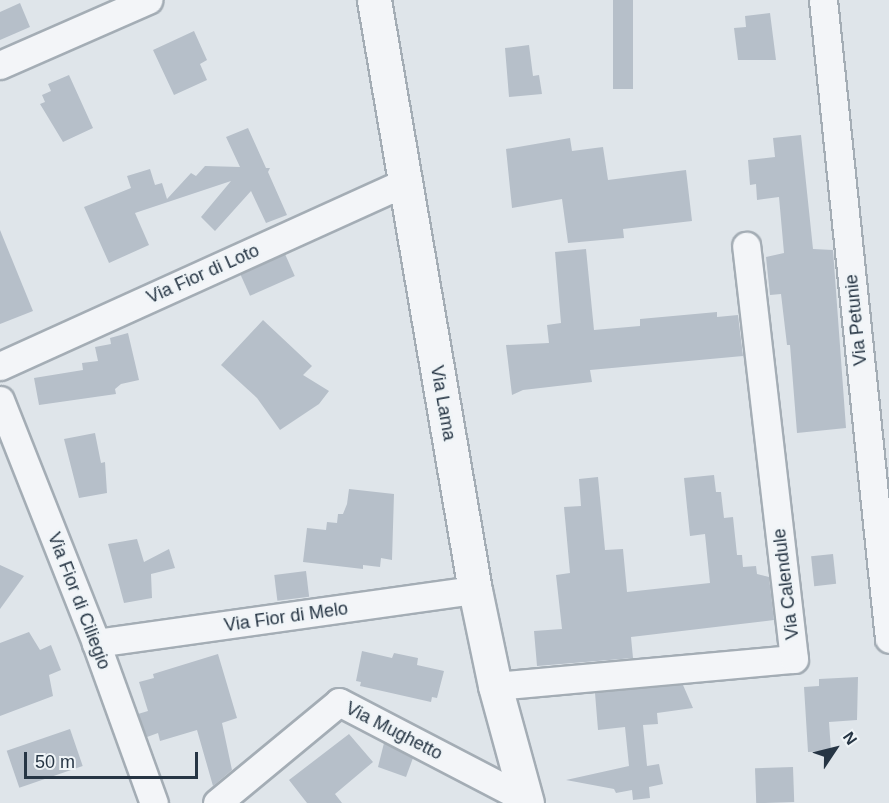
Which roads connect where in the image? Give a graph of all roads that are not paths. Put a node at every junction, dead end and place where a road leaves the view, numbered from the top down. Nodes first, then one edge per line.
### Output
1 (148, 0) edge
2 (374, 0) edge
3 (823, 0) edge
4 (0, 65) edge
5 (405, 182) junction
6 (746, 246) dead end
7 (0, 366) edge
8 (0, 400) edge
9 (475, 590) junction
10 (889, 639) edge
11 (96, 643) junction
12 (495, 686) junction
13 (526, 801) edge
14 (154, 803) edge
15 (217, 803) edge

1 - 4 street
2 - 5 street, Via Lama
3 - 10 street, Via Petunie
5 - 7 street, Via Fior di Loto
5 - 9 street, Via Lama
6 - 12 street, Via Calendule
8 - 11 street, Via Fior di Ciliegio
9 - 11 street, Via Fior di Melo
9 - 12 street, Via Lama
11 - 14 street, Via Fior di Ciliegio
12 - 13 street, Via Lama
13 - 15 street, Via Mughetto

